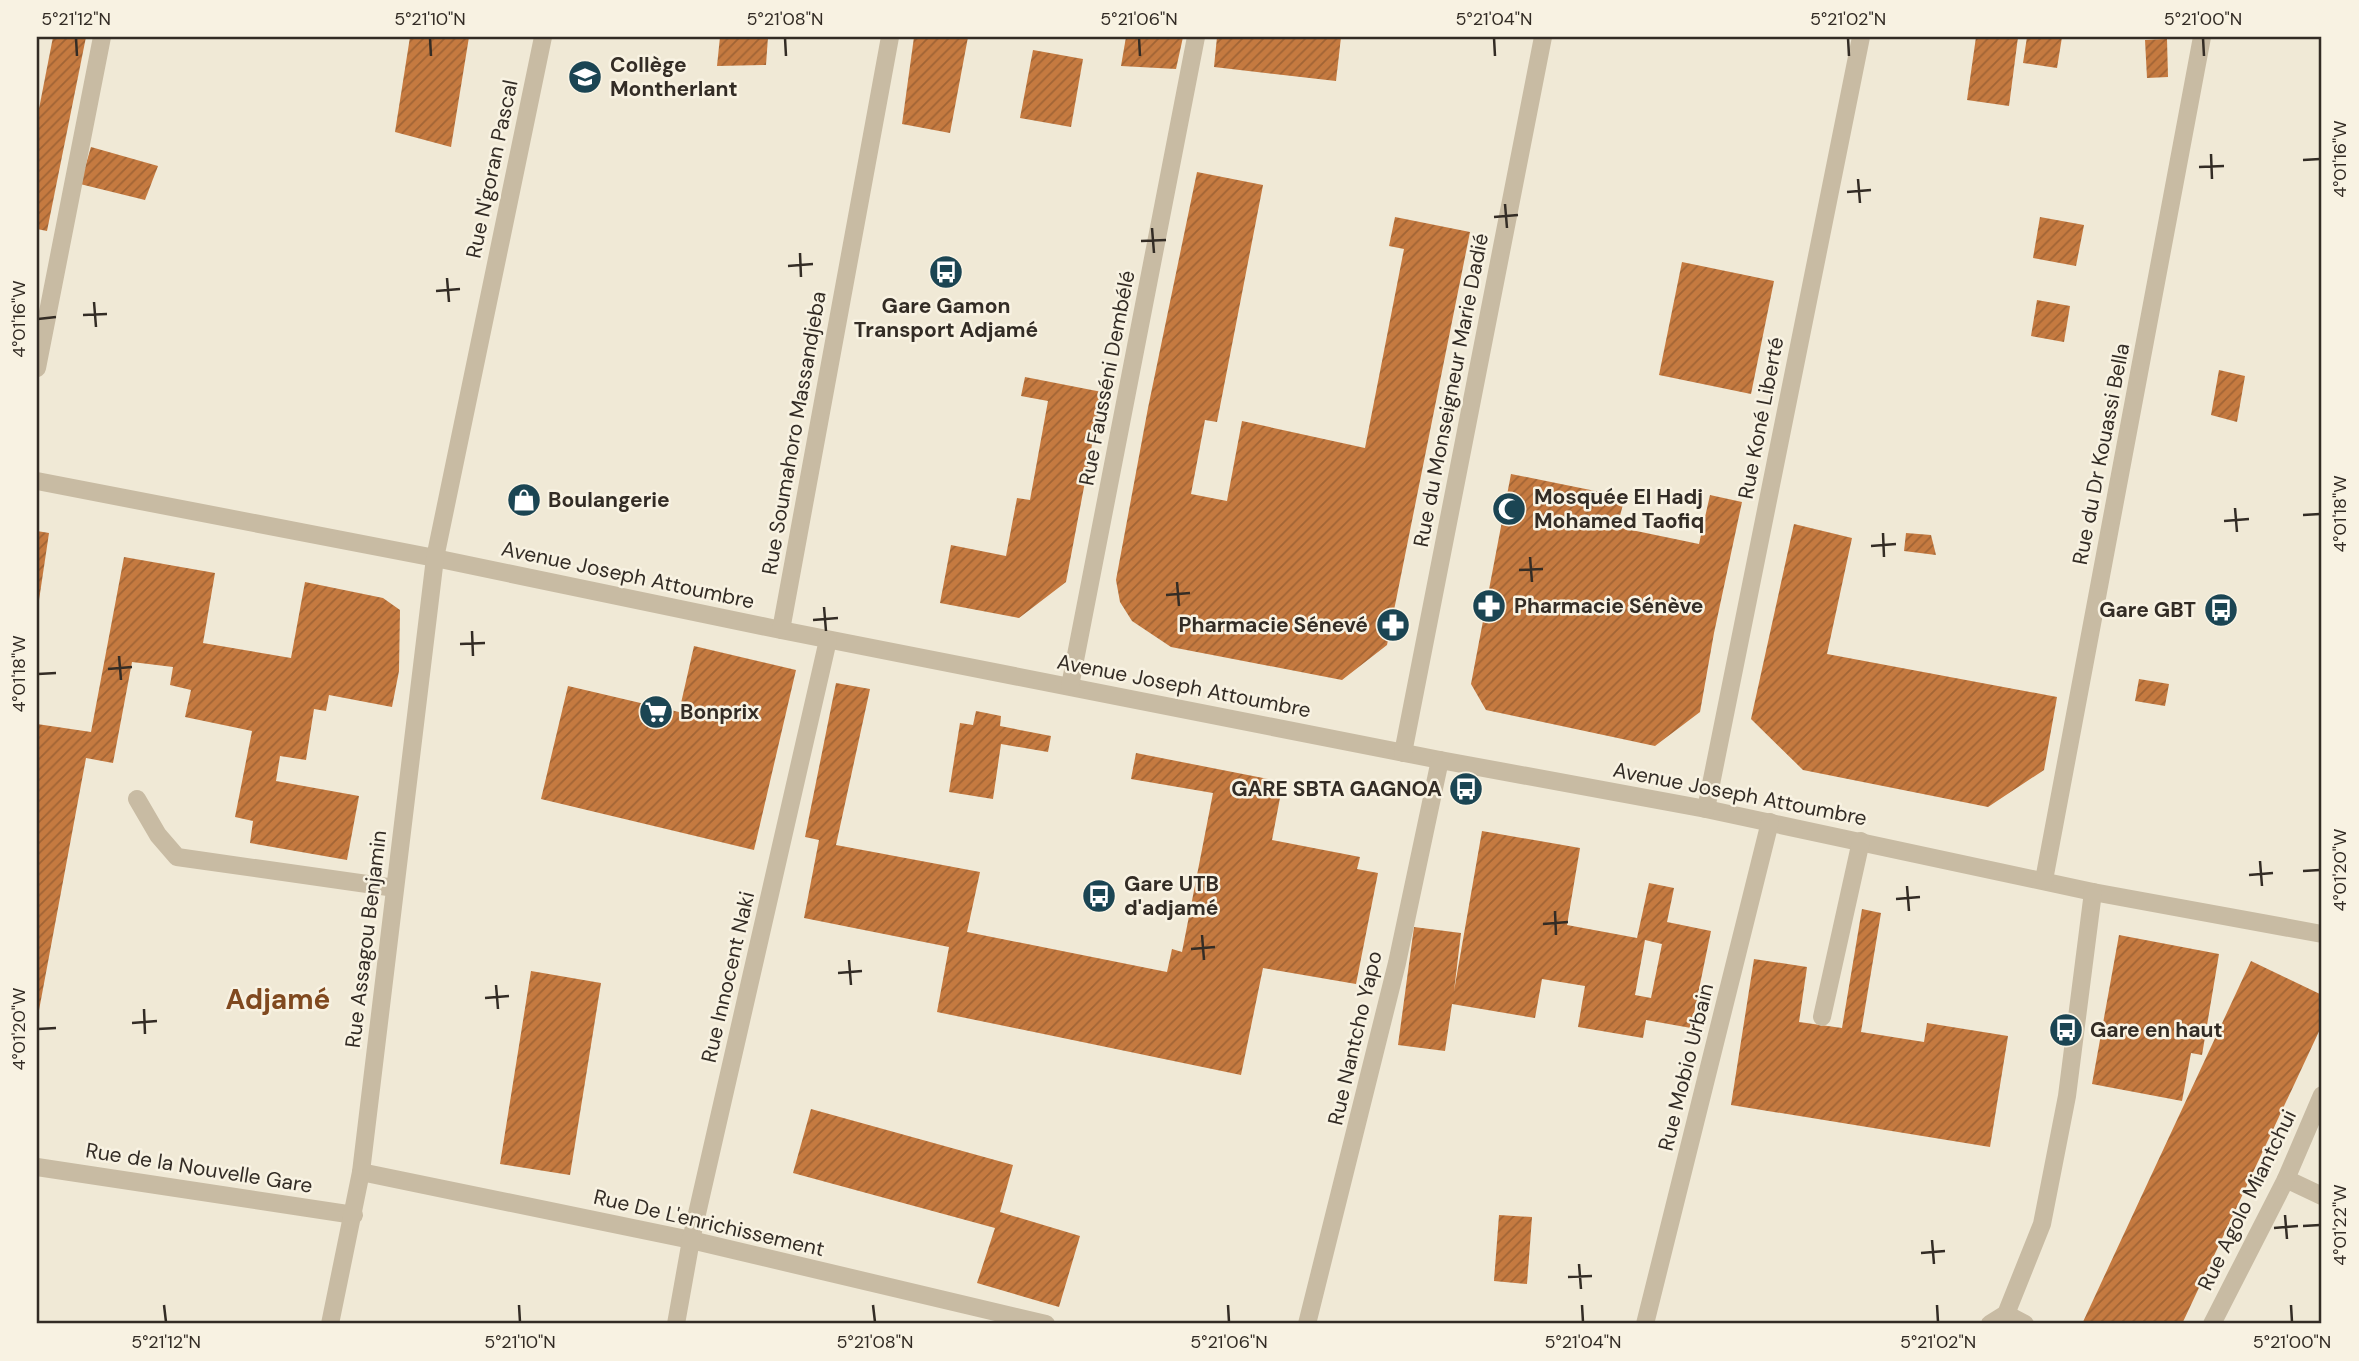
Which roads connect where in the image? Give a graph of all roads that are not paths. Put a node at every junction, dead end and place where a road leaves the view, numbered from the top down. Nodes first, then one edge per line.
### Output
1 (102, 37) edge
2 (543, 37) edge
3 (890, 37) edge
4 (1196, 37) edge
5 (1543, 37) edge
6 (1861, 37) edge
7 (2202, 37) edge
8 (37, 368) edge
9 (37, 481) edge
10 (435, 558) junction
11 (781, 630) junction
12 (828, 640) junction
13 (1070, 686) junction
14 (1403, 752) junction
15 (1440, 760) junction
16 (138, 799) dead end
17 (1706, 809) junction
18 (1770, 822) junction
19 (1861, 841) junction
20 (2044, 880) junction
21 (395, 888) junction
22 (2093, 892) junction
23 (2322, 934) edge
24 (1822, 1017) dead end
25 (2322, 1096) edge
26 (37, 1167) edge
27 (361, 1172) junction
28 (2286, 1179) junction
29 (2322, 1196) edge
30 (354, 1215) junction
31 (691, 1240) junction
32 (2006, 1314) junction
33 (330, 1324) edge
34 (676, 1324) edge
35 (1046, 1324) edge
36 (1307, 1324) edge
37 (1646, 1324) edge
38 (1990, 1324) edge
39 (2025, 1324) edge
40 (2212, 1324) edge

1 - 8 street
2 - 10 street, Rue N'goran Pascal
3 - 11 street, Rue Soumahoro Massandjeba
4 - 13 street, Rue Fausséni Dembélé
5 - 14 street, Rue du Monseigneur Marie Dadié
6 - 17 street, Rue Koné Liberté
7 - 20 street, Rue du Dr Kouassi Bella
9 - 10 street, Avenue Joseph Attoumbre
10 - 11 street, Avenue Joseph Attoumbre
10 - 21 street, Rue Assagou Benjamin
11 - 12 street, Avenue Joseph Attoumbre
12 - 13 street, Avenue Joseph Attoumbre
12 - 31 street, Rue Innocent Naki
13 - 14 street, Avenue Joseph Attoumbre
14 - 15 street, Avenue Joseph Attoumbre
15 - 17 street, Avenue Joseph Attoumbre
15 - 36 street, Rue Nantcho Yapo
16 - 21 street
17 - 18 street, Avenue Joseph Attoumbre
18 - 19 street, Avenue Joseph Attoumbre
18 - 37 street, Rue Mobio Urbain
19 - 20 street, Avenue Joseph Attoumbre
19 - 24 street
20 - 22 street, Avenue Joseph Attoumbre
21 - 27 street, Rue Assagou Benjamin
22 - 23 street, Avenue Joseph Attoumbre
22 - 32 street
25 - 28 street, Rue Agolo Miantchui
26 - 30 street, Rue de la Nouvelle Gare
27 - 30 street, Rue Assagou Benjamin
27 - 31 street, Rue De L'enrichissement
28 - 29 street
28 - 40 street, Rue Agolo Miantchui
30 - 33 street, Rue Assagou Benjamin
31 - 34 street, Rue Innocent Naki
31 - 35 street, Rue De L'enrichissement
32 - 38 street
32 - 39 street

